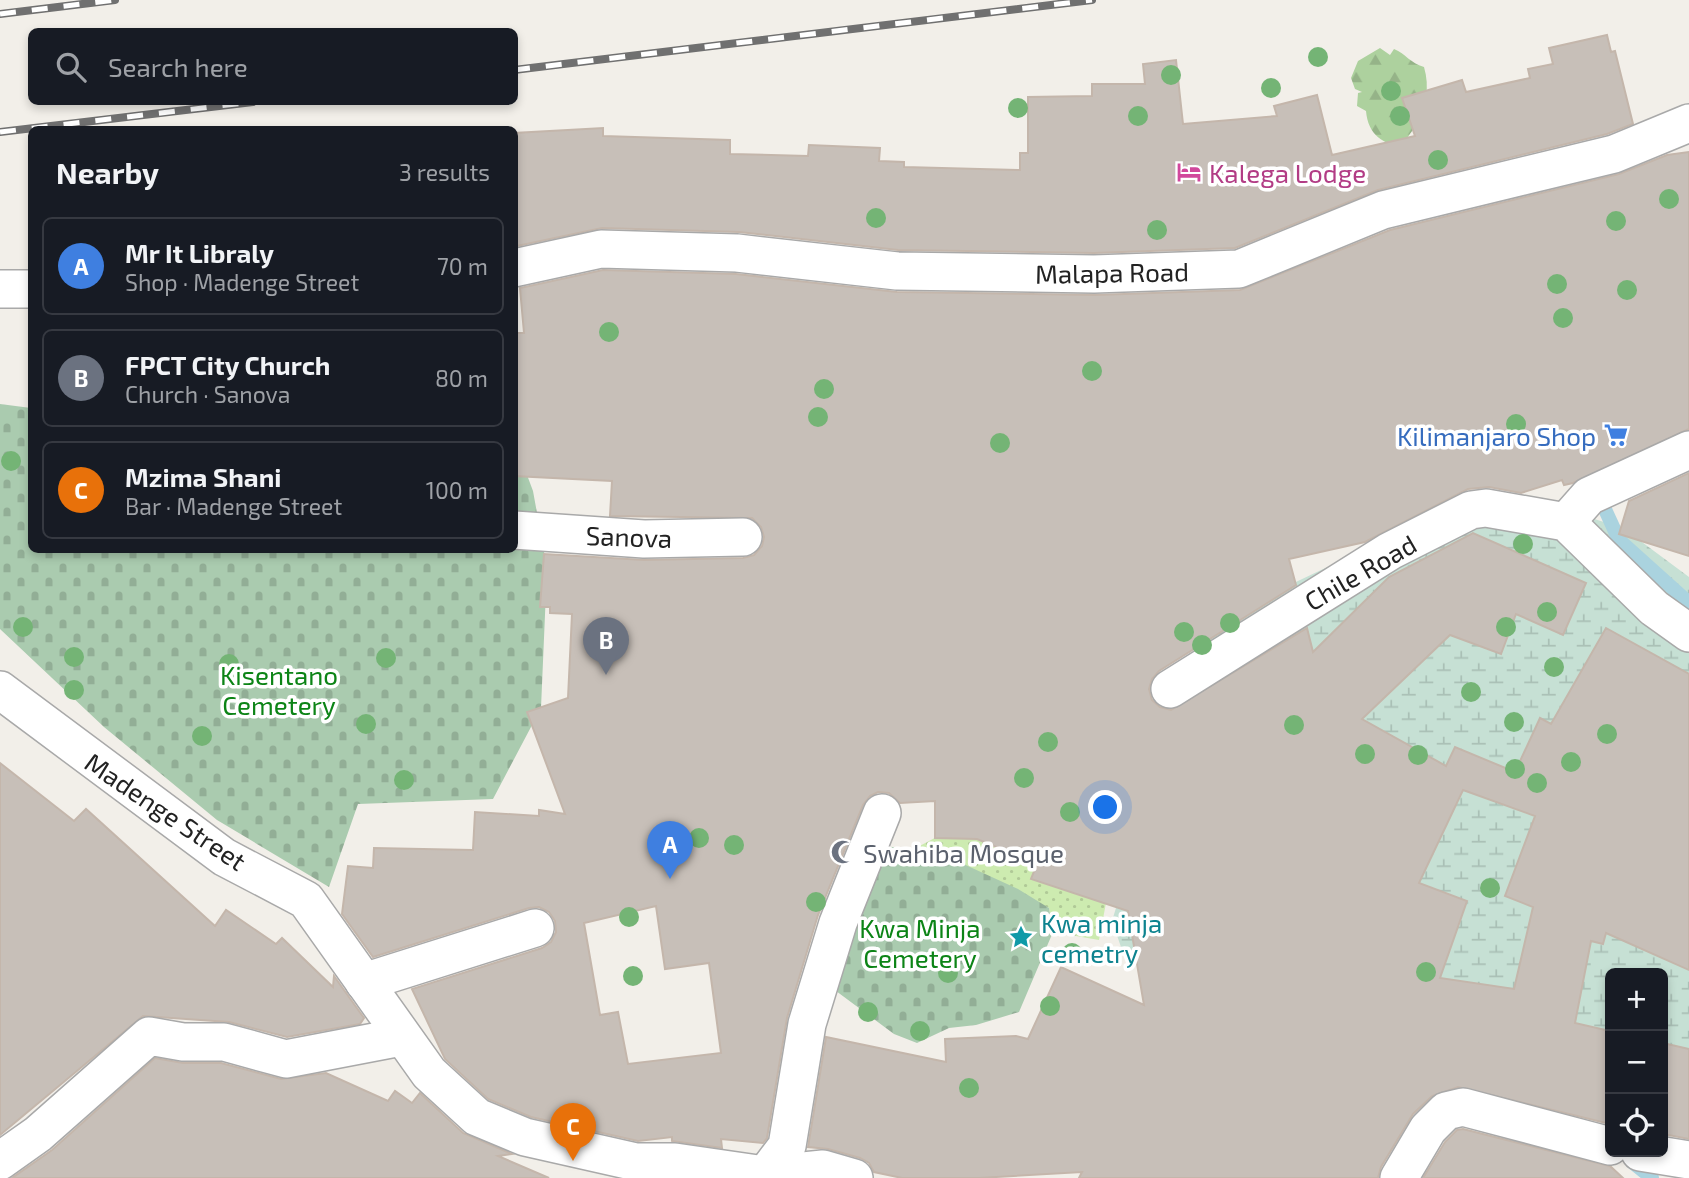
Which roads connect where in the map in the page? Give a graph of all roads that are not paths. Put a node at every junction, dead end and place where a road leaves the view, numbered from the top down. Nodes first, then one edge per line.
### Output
1 (1689, 123) edge
2 (518, 267) edge
3 (0, 289) edge
4 (28, 289) edge
5 (1689, 450) edge
6 (1566, 522) junction
7 (518, 530) edge
8 (743, 537) dead end
9 (1689, 633) edge
10 (1170, 689) dead end
11 (0, 690) edge
12 (882, 813) dead end
13 (535, 928) dead end
14 (365, 982) junction
15 (401, 1037) junction
16 (1605, 1145) edge
17 (1668, 1157) edge
18 (1689, 1160) edge
19 (0, 1161) edge
20 (764, 1177) edge
21 (855, 1178) edge
22 (1399, 1178) edge

1 - 2 street, Malapa Road
3 - 4 street
5 - 6 street
6 - 9 street
6 - 10 street, Chile Road
7 - 8 street, Sanova
11 - 14 street, Madenge Street
12 - 20 street
13 - 14 street
14 - 15 street, Madenge Street
15 - 19 street
15 - 20 street, Madenge Street
16 - 22 street
17 - 18 street
20 - 21 street, Madenge Street

